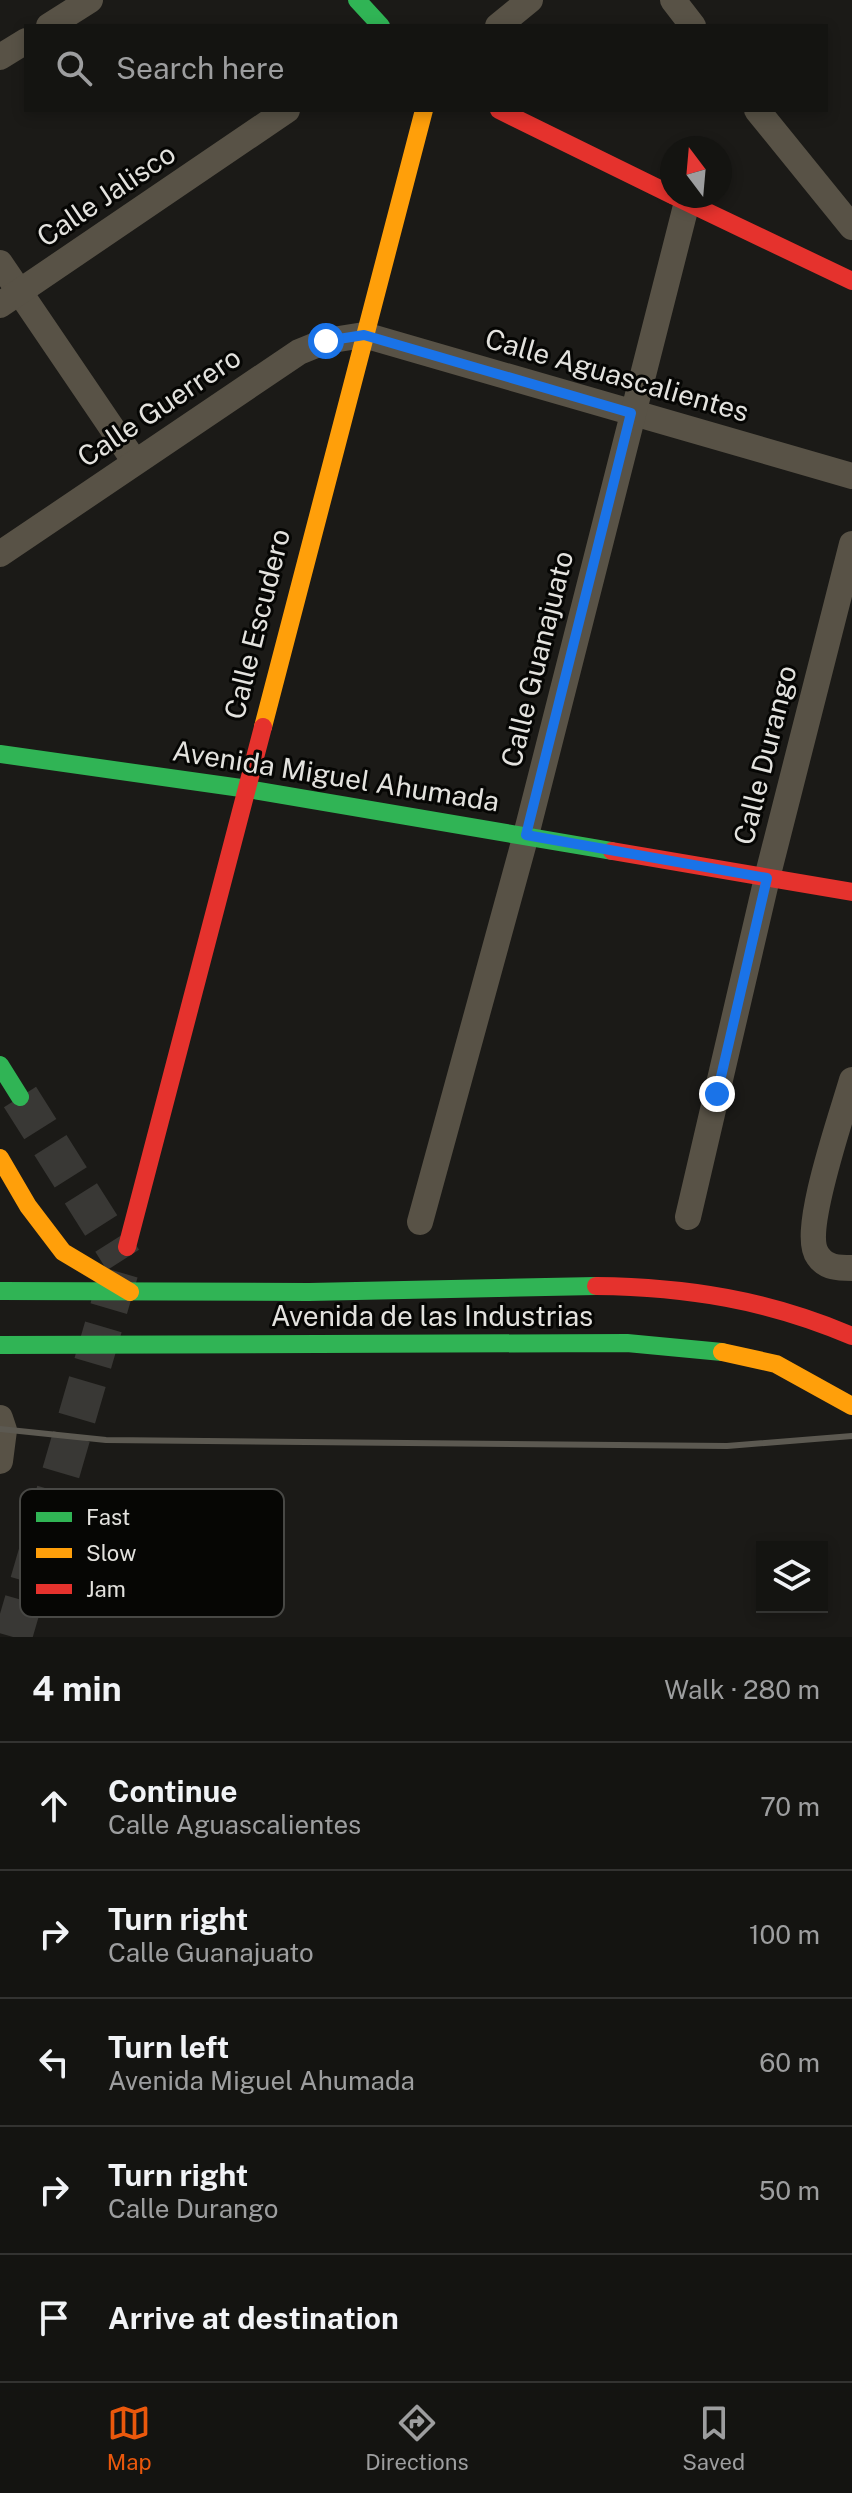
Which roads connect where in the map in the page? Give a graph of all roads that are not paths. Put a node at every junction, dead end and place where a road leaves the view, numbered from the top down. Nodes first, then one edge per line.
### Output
1 (90, 0) edge
2 (357, 0) edge
3 (530, 0) edge
4 (673, 0) edge
5 (52, 24) edge
6 (379, 24) edge
7 (500, 24) edge
8 (691, 24) edge
9 (24, 42) edge
10 (0, 57) edge
11 (284, 112) edge
12 (423, 112) edge
13 (503, 112) edge
14 (759, 112) edge
15 (660, 189) edge
16 (676, 208) edge
17 (699, 208) edge
18 (852, 227) edge
19 (0, 263) edge
20 (852, 281) edge
21 (10, 299) edge
22 (364, 335) junction
23 (631, 413) junction
24 (135, 462) junction
25 (852, 476) edge
26 (852, 544) edge
27 (0, 554) edge
28 (0, 754) edge
29 (248, 789) junction
30 (526, 835) junction
31 (767, 878) junction
32 (852, 892) edge
33 (0, 1065) edge
34 (852, 1080) edge
35 (20, 1097) tunnel mouth
36 (0, 1158) edge
37 (688, 1217) dead end
38 (420, 1222) dead end
39 (127, 1247) tunnel mouth
40 (852, 1268) edge
41 (0, 1291) edge
42 (130, 1292) junction
43 (852, 1336) edge
44 (0, 1345) edge
45 (852, 1406) edge
46 (0, 1418) edge
47 (0, 1461) edge

1 - 5 street
2 - 6 street
3 - 7 street
4 - 8 street
9 - 10 street
11 - 21 street, Calle Jalisco
12 - 22 street, Calle Escudero
13 - 15 street
14 - 18 street
16 - 23 street, Calle Guanajuato
17 - 20 street
19 - 21 street
21 - 24 street
22 - 23 street, Calle Aguascalientes
22 - 24 street, Calle Guerrero
22 - 29 street, Calle Escudero
23 - 25 street, Calle Aguascalientes
23 - 30 street, Calle Guanajuato
24 - 27 street, Calle Guerrero
26 - 31 street, Calle Durango
28 - 29 street, Avenida Miguel Ahumada
29 - 30 street, Avenida Miguel Ahumada
29 - 39 street, Calle Escudero
30 - 31 street, Avenida Miguel Ahumada
30 - 38 street, Calle Guanajuato
31 - 32 street, Avenida Miguel Ahumada
31 - 37 street, Calle Durango
33 - 35 street
34 - 40 street
36 - 42 street
41 - 42 street, Avenida de las Industrias
42 - 43 street, Avenida de las Industrias
44 - 45 street, Avenida de las Industrias
46 - 47 street

